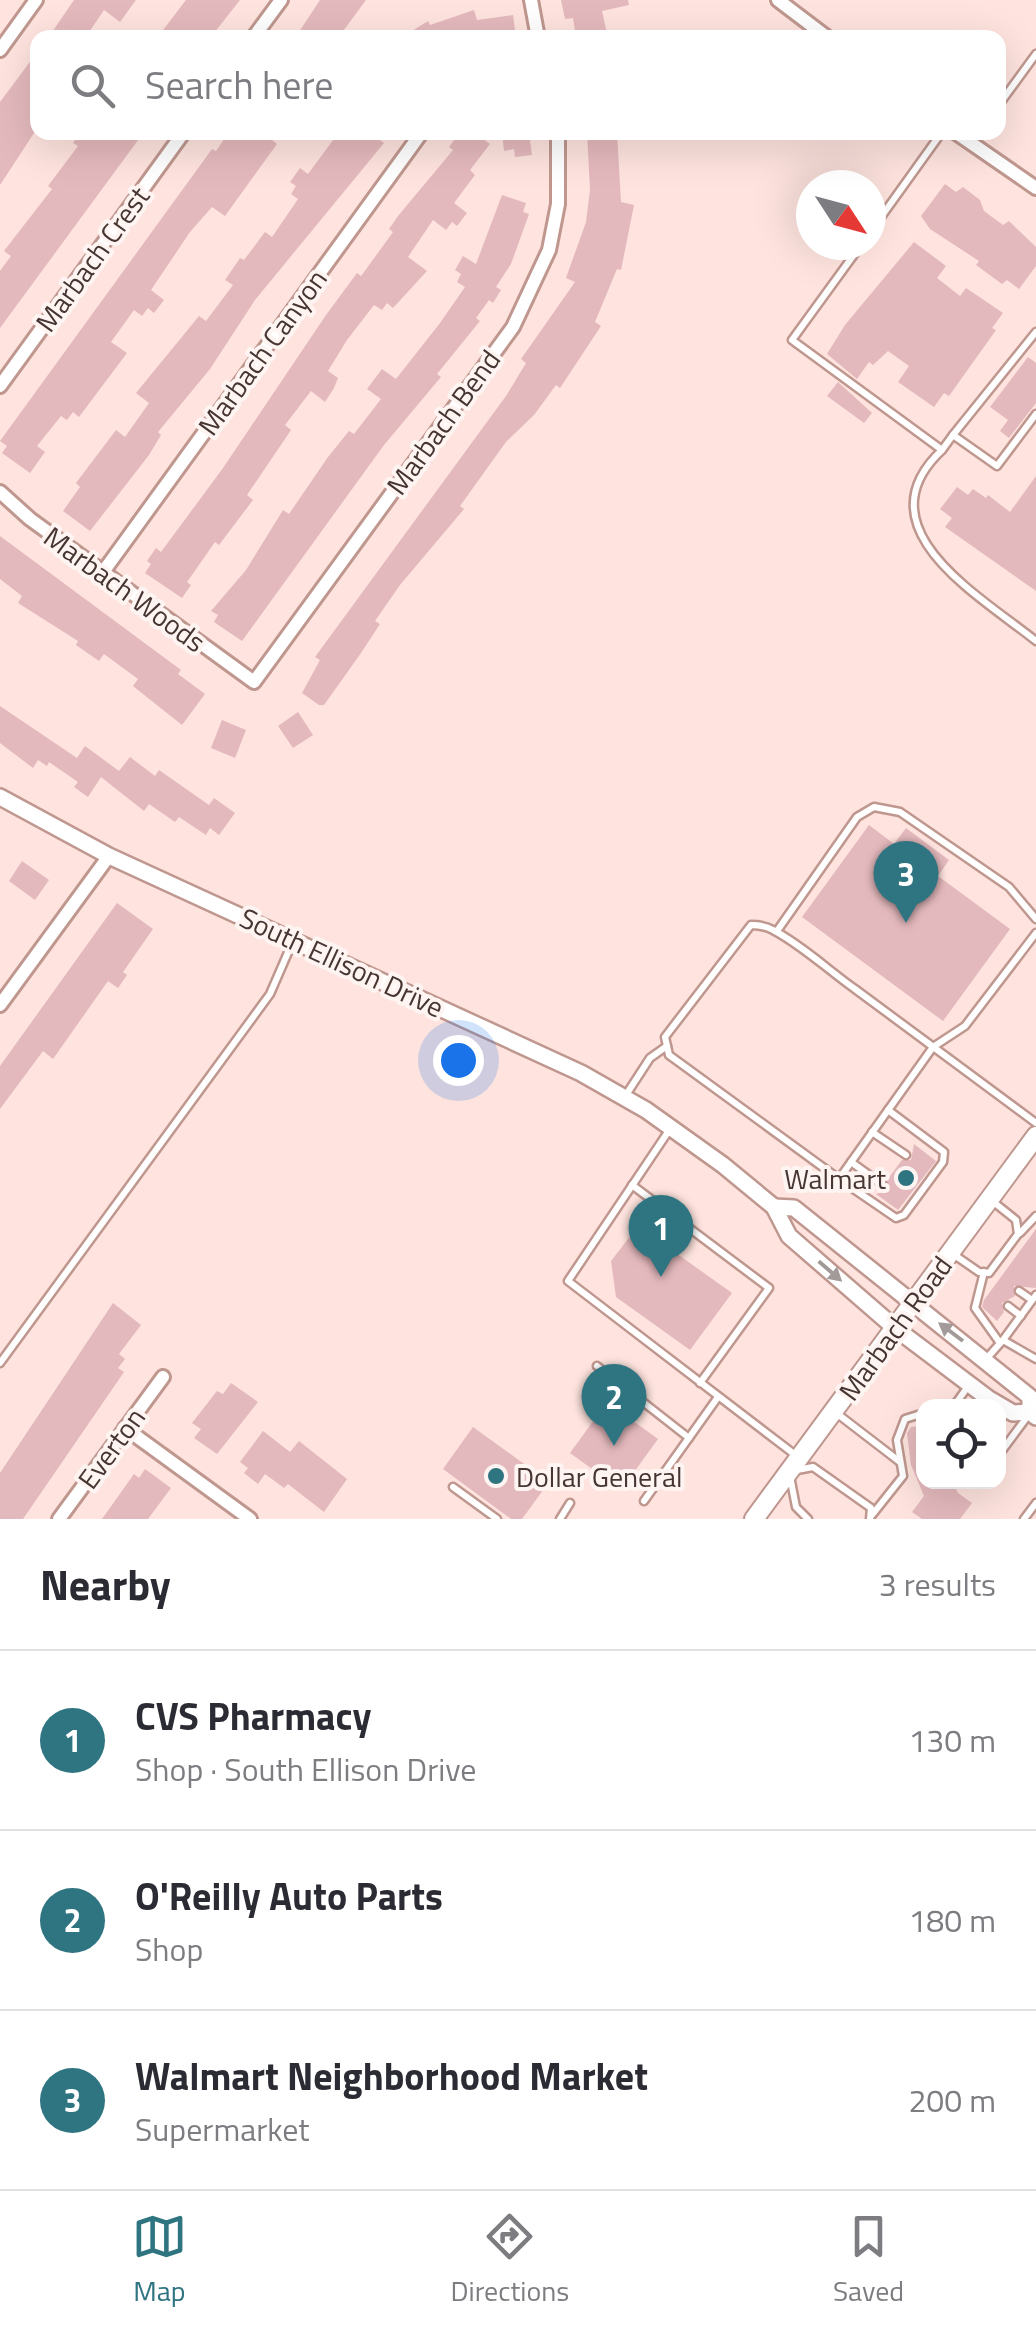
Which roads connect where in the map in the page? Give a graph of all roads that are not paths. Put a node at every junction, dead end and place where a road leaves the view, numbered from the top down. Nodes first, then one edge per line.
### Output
1 (36, 0) edge
2 (281, 0) edge
3 (532, 0) edge
4 (778, 0) edge
5 (260, 30) edge
6 (537, 30) edge
7 (817, 30) edge
8 (0, 50) edge
9 (1036, 54) edge
10 (1006, 95) edge
11 (178, 140) edge
12 (416, 140) edge
13 (558, 140) edge
14 (936, 140) edge
15 (977, 140) edge
16 (1036, 188) edge
17 (886, 210) edge
18 (850, 260) edge
19 (1036, 332) edge
20 (0, 386) edge
21 (1036, 414) edge
22 (953, 435) junction
23 (942, 450) junction
24 (0, 492) edge
25 (102, 572) junction
26 (1036, 640) edge
27 (254, 682) joint
28 (0, 798) edge
29 (109, 856) junction
30 (1036, 920) edge
31 (776, 932) junction
32 (1036, 933) edge
33 (294, 940) junction
34 (0, 1005) edge
35 (668, 1046) junction
36 (933, 1047) junction
37 (624, 1098) junction
38 (888, 1110) junction
39 (1036, 1123) edge
40 (671, 1128) junction
41 (872, 1132) junction
42 (1036, 1136) edge
43 (906, 1155) dead end
44 (851, 1162) junction
45 (839, 1179) junction
46 (632, 1185) junction
47 (883, 1185) dead end
48 (990, 1199) junction
49 (774, 1208) junction
50 (1036, 1216) edge
51 (1028, 1224) junction
52 (1035, 1230) edge
53 (1017, 1236) junction
54 (1025, 1244) dead end
55 (951, 1252) junction
56 (1002, 1255) junction
57 (1012, 1262) dead end
58 (988, 1271) junction
59 (1001, 1277) dead end
60 (980, 1284) junction
61 (1019, 1290) dead end
62 (990, 1292) dead end
63 (1034, 1298) edge
64 (913, 1303) junction
65 (1008, 1306) dead end
66 (1021, 1316) junction
67 (896, 1328) junction
68 (1001, 1341) junction
69 (986, 1358) junction
70 (1036, 1359) edge
71 (0, 1363) edge
72 (597, 1366) dead end
73 (162, 1377) dead end
74 (700, 1383) junction
75 (970, 1384) junction
76 (718, 1398) junction
77 (959, 1399) edge
78 (834, 1410) junction
79 (1033, 1414) edge
80 (916, 1416) edge
81 (125, 1428) junction
82 (689, 1438) junction
83 (1006, 1446) edge
84 (902, 1463) junction
85 (794, 1465) junction
86 (453, 1488) dead end
87 (644, 1501) dead end
88 (1036, 1502) edge
89 (570, 1503) dead end
90 (871, 1514) edge
91 (59, 1519) edge
92 (250, 1519) edge
93 (496, 1519) edge
94 (560, 1519) edge
95 (754, 1519) edge
96 (808, 1519) edge
97 (1024, 1519) edge

1 - 8 street
2 - 5 street
3 - 6 street
4 - 7 street
9 - 10 lane
11 - 20 street, Marbach Crest
12 - 25 street, Marbach Canyon
13 - 27 street, Marbach Bend
14 - 17 lane
15 - 16 street
18 - 23 lane
19 - 22 lane
21 - 22 lane
22 - 23 lane
23 - 26 lane
24 - 25 street, Marbach Woods
25 - 27 street, Marbach Woods
28 - 29 street, South Ellison Drive
29 - 33 street, South Ellison Drive
29 - 34 street
30 - 31 lane
31 - 35 lane
31 - 36 lane
32 - 36 lane
33 - 37 street, South Ellison Drive
33 - 71 lane
35 - 37 lane
35 - 45 lane
36 - 38 lane
36 - 39 lane
37 - 40 street, South Ellison Drive
38 - 41 lane
38 - 45 lane
40 - 46 lane
40 - 49 street, South Ellison Drive
41 - 43 lane
41 - 44 lane
42 - 48 main road, Marbach Road
44 - 45 lane
44 - 47 lane
46 - 74 lane
46 - 74 lane
48 - 53 lane
48 - 55 main road, Marbach Road
49 - 64 street, South Ellison Drive
49 -> 67 street, South Ellison Drive
50 - 51 lane
51 - 52 lane
51 - 53 lane
53 - 54 lane
53 - 56 lane
55 - 58 lane
55 - 64 main road, Marbach Road
56 - 57 lane
56 - 58 lane
58 - 59 lane
58 - 60 lane
60 - 62 lane
60 - 68 lane
61 - 63 lane
63 - 66 lane
64 - 67 main road, Marbach Road
69 -> 64 street, South Ellison Drive
65 - 66 lane
66 - 68 lane
67 - 75 street, South Ellison Drive
67 - 78 main road, Marbach Road
68 - 69 lane
68 - 70 lane
69 - 75 street
69 - 79 street, South Ellison Drive
72 - 82 lane
73 - 81 street, Everton
74 - 76 lane
75 - 77 lane
75 - 79 street, South Ellison Drive
76 - 82 lane
76 - 85 lane
78 - 84 lane
78 - 85 main road, Marbach Road
79 - 83 lane
80 - 84 lane
81 - 91 street, Everton
81 - 92 street
82 - 87 lane
84 - 90 lane
85 - 90 lane
85 - 95 main road, Marbach Road
85 - 96 lane
86 - 93 lane
88 - 97 lane
89 - 94 lane

